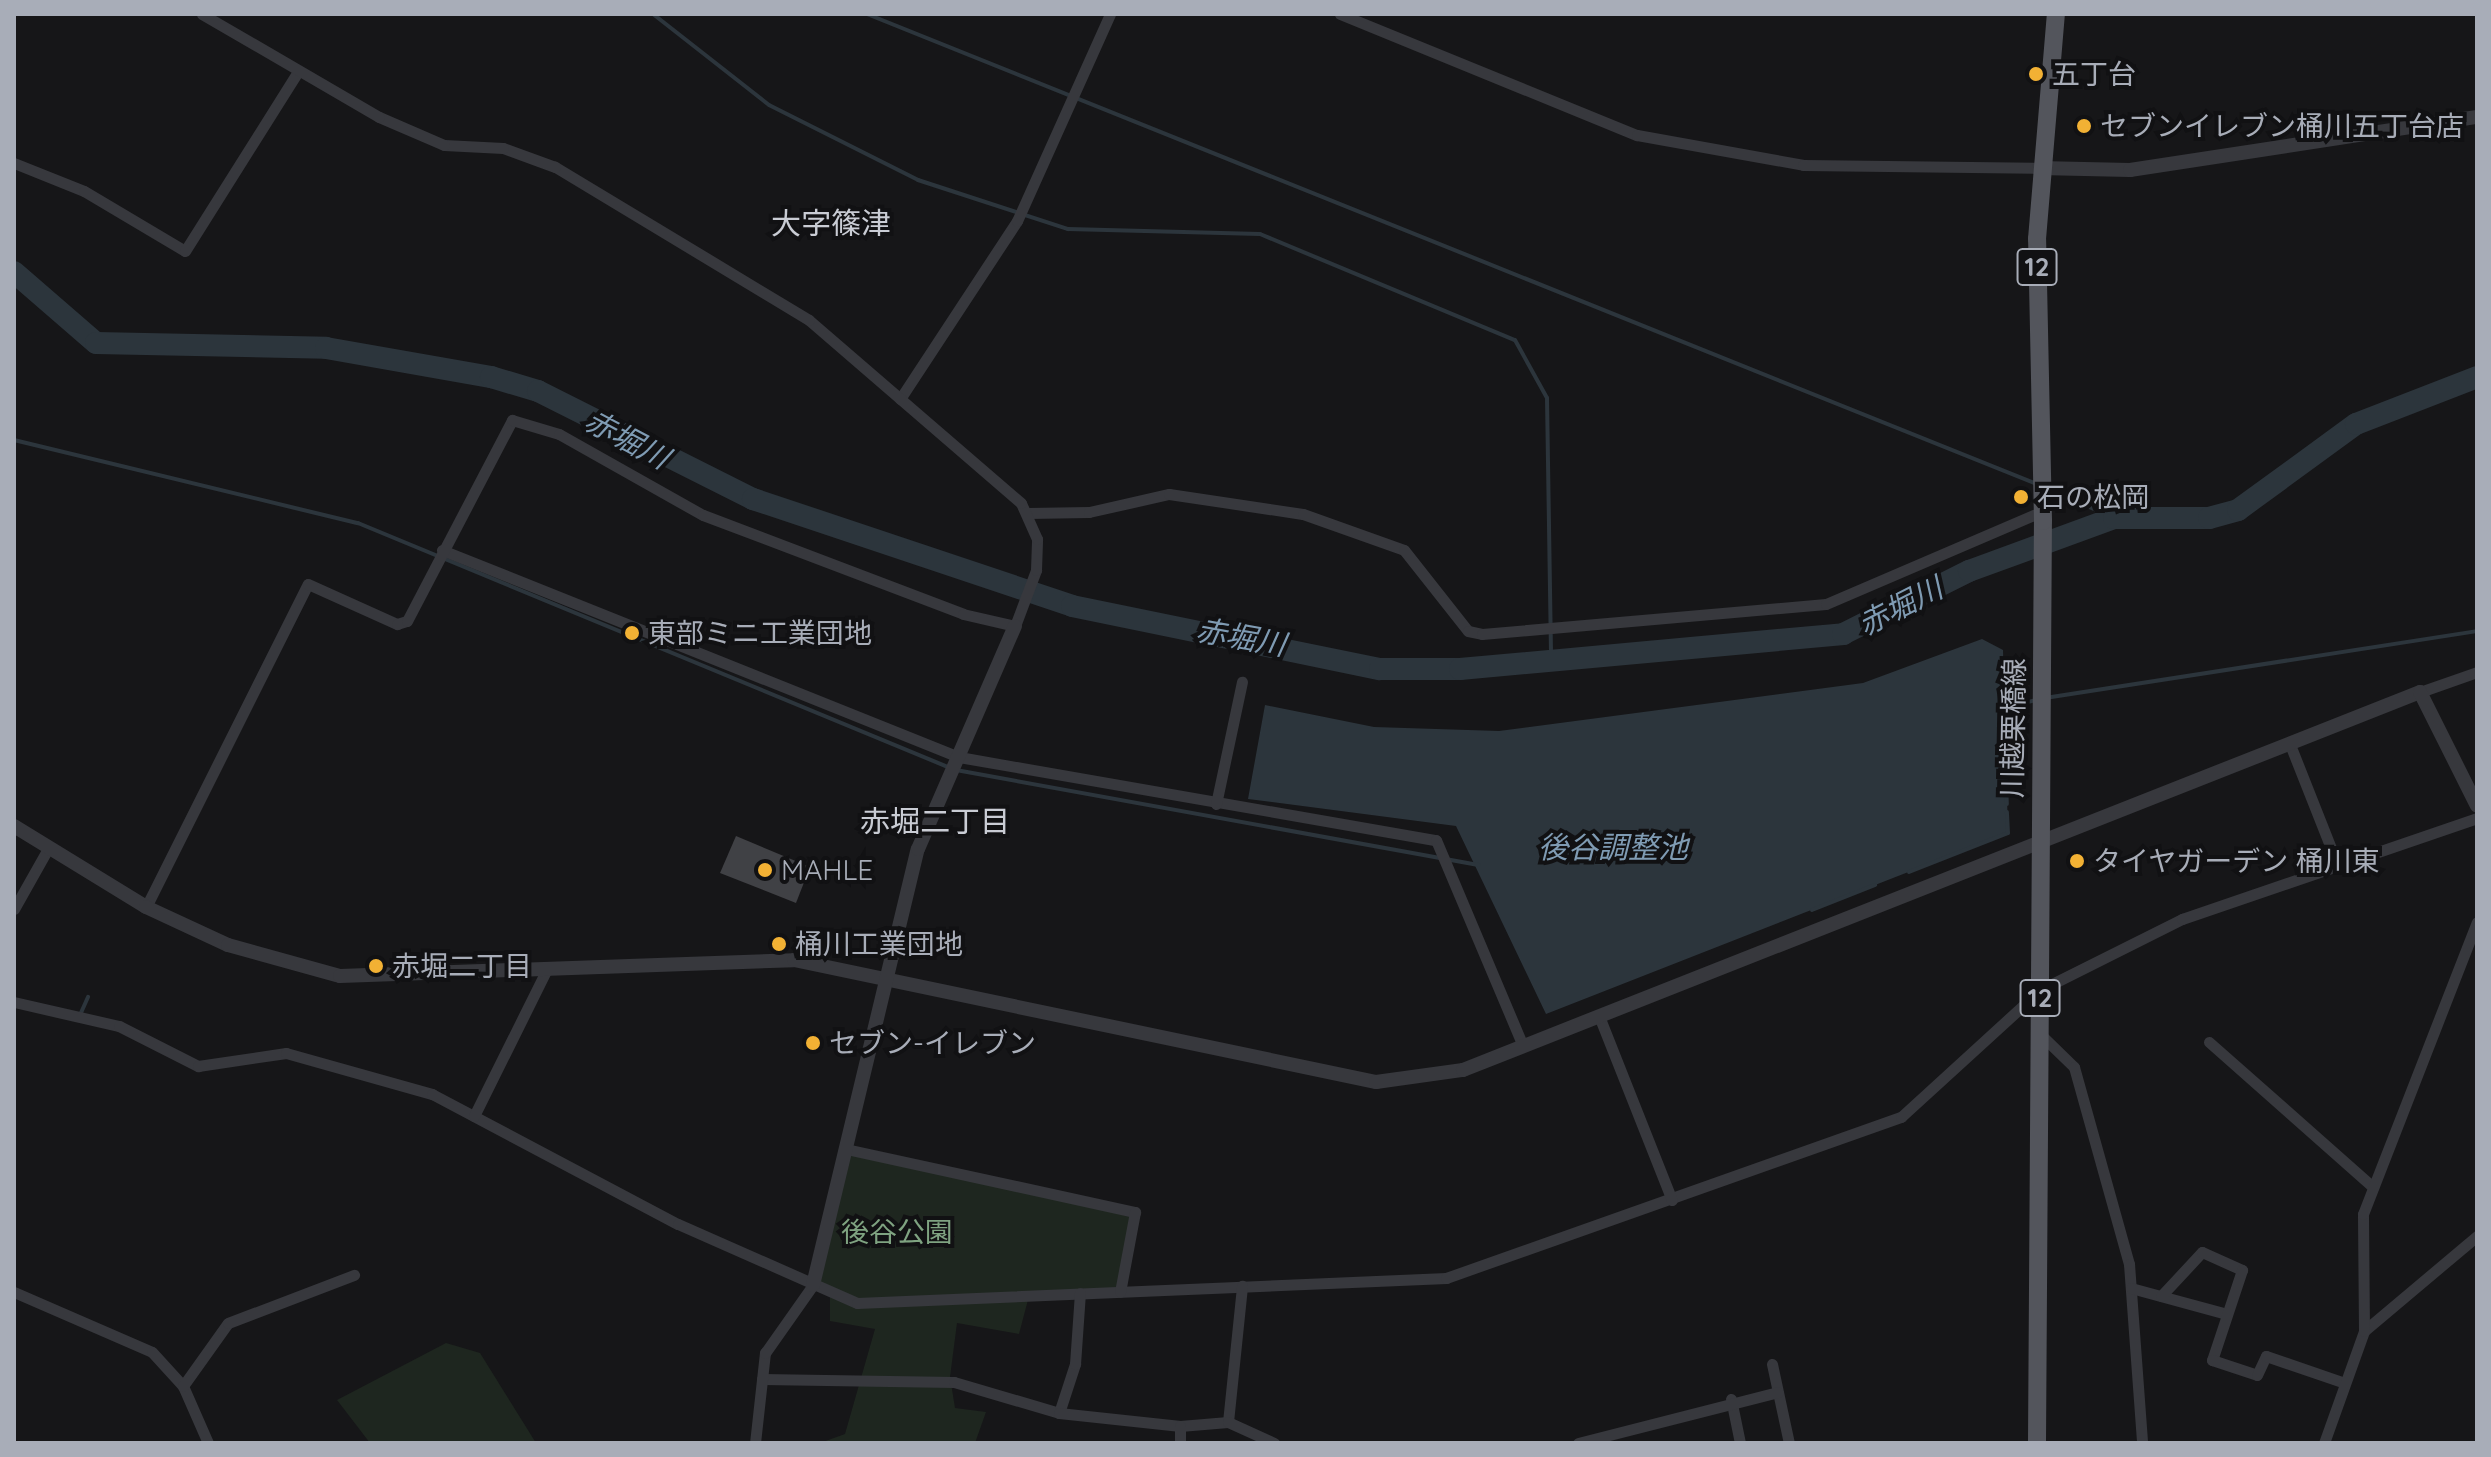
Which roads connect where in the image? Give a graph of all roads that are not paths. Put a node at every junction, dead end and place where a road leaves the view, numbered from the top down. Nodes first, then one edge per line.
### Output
1 (202, 14) edge
2 (1110, 14) edge
3 (1340, 14) edge
4 (2056, 14) edge
5 (297, 73) junction
6 (2477, 117) edge
7 (14, 163) edge
8 (2039, 168) junction
9 (900, 399) junction
10 (1028, 513) junction
11 (2043, 516) junction
12 (442, 550) junction
13 (1015, 626) junction
14 (2477, 672) edge
15 (1242, 682) dead end
16 (2420, 692) junction
17 (2289, 742) junction
18 (959, 757) junction
19 (1216, 804) junction
20 (2477, 806) edge
21 (2477, 818) edge
22 (14, 826) edge
23 (2040, 841) junction
24 (49, 847) junction
25 (2338, 866) junction
26 (146, 907) junction
27 (14, 909) edge
28 (2477, 922) edge
29 (547, 969) junction
30 (889, 978) junction
31 (2040, 990) junction
32 (14, 1002) edge
33 (1599, 1016) junction
34 (2038, 1033) junction
35 (2209, 1042) dead end
36 (1523, 1046) junction
37 (474, 1116) junction
38 (846, 1149) junction
39 (2373, 1187) junction
40 (1672, 1200) junction
41 (2477, 1236) edge
42 (354, 1275) dead end
43 (813, 1285) junction
44 (1242, 1286) junction
45 (2131, 1288) junction
46 (14, 1292) edge
47 (1120, 1292) junction
48 (1080, 1293) junction
49 (2161, 1296) junction
50 (2223, 1313) junction
51 (2364, 1331) junction
52 (1772, 1364) dead end
53 (762, 1379) junction
54 (2345, 1383) junction
55 (183, 1386) junction
56 (1778, 1392) junction
57 (1731, 1399) junction
58 (1059, 1413) junction
59 (1228, 1422) junction
60 (1180, 1426) junction
61 (208, 1443) edge
62 (755, 1443) edge
63 (1180, 1443) edge
64 (1274, 1443) edge
65 (1578, 1443) edge
66 (1740, 1443) edge
67 (1789, 1443) edge
68 (2037, 1443) edge
69 (2142, 1443) edge
70 (2324, 1443) edge

1 - 5 street
2 - 9 street
3 - 8 street
4 - 8 main road, 川越栗橋線 / 12
5 - 7 street
5 - 9 street
6 - 8 street
8 - 11 main road, 川越栗橋線 / 12
9 - 10 street
10 - 11 street
10 - 13 street
11 - 23 main road, 川越栗橋線 / 12
12 - 13 street
12 - 18 street
12 - 26 street
13 - 18 street
14 - 16 street
15 - 19 street
16 - 17 street
16 - 20 street
17 - 23 street
17 - 25 street
18 - 19 street
18 - 30 street
19 - 36 street
21 - 25 street
22 - 24 street
23 - 31 main road, 川越栗橋線 / 12
23 - 33 street
24 - 26 street
24 - 27 street
25 - 31 street
26 - 29 street
28 - 39 street
29 - 30 street
29 - 37 street
30 - 36 street
30 - 38 street
31 - 34 main road, 川越栗橋線 / 12
31 - 40 street
32 - 37 street
33 - 36 street
33 - 40 street
34 - 45 street
34 - 68 main road, 川越栗橋線 / 12
35 - 39 street
37 - 43 street
38 - 43 street
38 - 47 street
39 - 51 street
40 - 44 street
41 - 51 street
42 - 55 street
43 - 48 street
43 - 53 street
44 - 47 street
44 - 59 street
45 - 49 street
45 - 69 street
46 - 55 street
47 - 48 street
48 - 58 street
49 - 50 street
49 - 50 street
50 - 54 street
51 - 54 street
52 - 56 street
53 - 58 street
53 - 62 street
54 - 70 street
55 - 61 street
56 - 57 street
56 - 67 street
57 - 65 street
57 - 66 street
58 - 60 street
59 - 60 street
59 - 64 street
60 - 63 street

